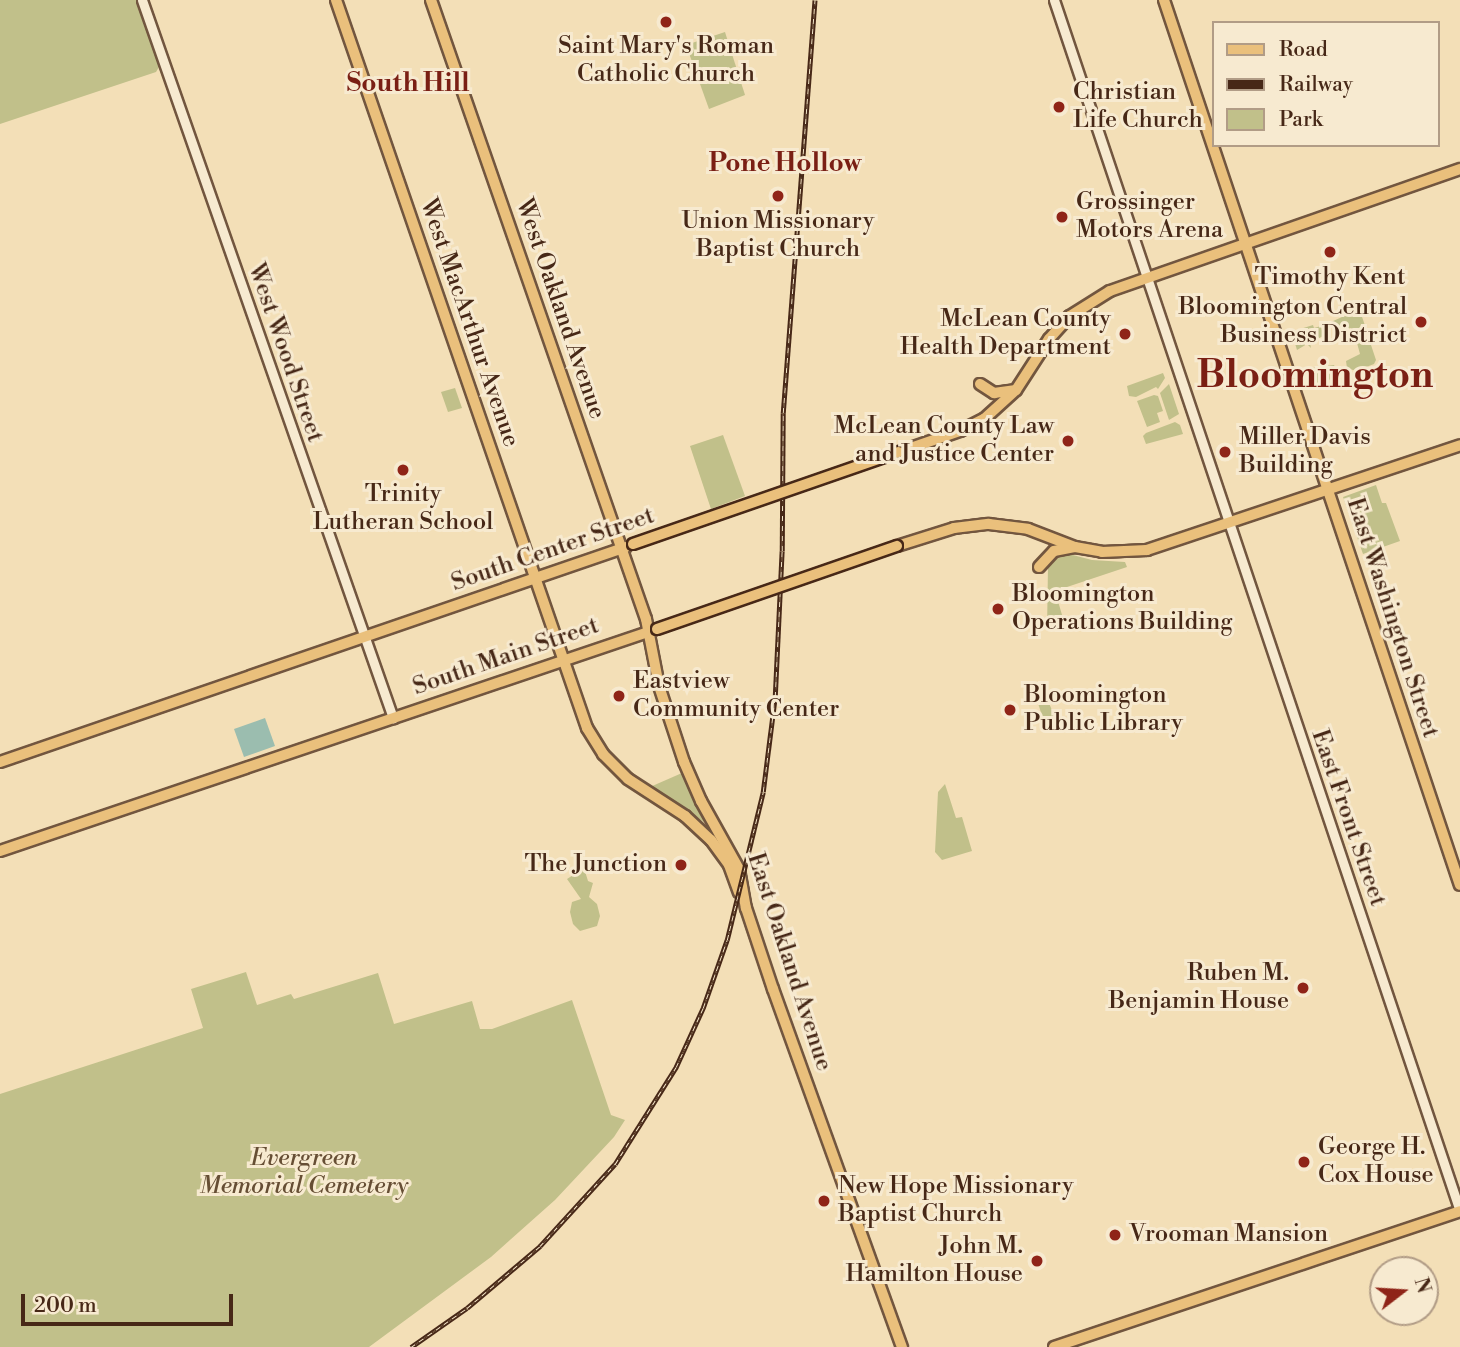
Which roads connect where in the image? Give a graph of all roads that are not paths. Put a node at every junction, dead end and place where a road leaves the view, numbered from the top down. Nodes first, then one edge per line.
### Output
1 (142, 0) edge
2 (336, 0) edge
3 (431, 0) edge
4 (1055, 0) edge
5 (1164, 0) edge
6 (1212, 146) edge
7 (1212, 147) edge
8 (1460, 169) edge
9 (1244, 243) junction
10 (1148, 277) junction
11 (980, 384) dead end
12 (1016, 390) junction
13 (1460, 445) edge
14 (1328, 491) junction
15 (1230, 524) junction
16 (1075, 547) junction
17 (621, 548) junction
18 (1039, 567) dead end
19 (536, 579) junction
20 (653, 630) junction
21 (365, 637) junction
22 (564, 659) junction
23 (393, 718) junction
24 (0, 762) edge
25 (0, 851) edge
26 (1460, 885) edge
27 (746, 908) junction
28 (1460, 1211) edge
29 (902, 1347) edge
30 (1054, 1347) edge

1 - 21 street, West Wood Street
2 - 19 main road, West MacArthur Avenue
3 - 17 main road, West Oakland Avenue
4 - 10 street, East Front Street
5 - 6 main road, East Washington Street
7 - 9 main road, East Washington Street
8 - 9 main road, South Center Street
9 - 10 main road, South Center Street
9 - 14 main road, East Washington Street
10 - 12 main road, South Center Street
10 - 15 street, East Front Street
11 - 12 main road
12 - 17 main road, South Center Street, bridge
13 - 14 main road, South Main Street
14 - 15 main road, South Main Street
14 - 26 main road, East Washington Street
15 - 16 main road, South Main Street
15 - 28 street, East Front Street
16 - 18 main road
16 - 20 main road, South Main Street, bridge
17 - 19 main road, South Center Street
17 - 20 main road, West Oakland Avenue
19 - 21 main road, South Center Street
19 - 22 main road, West MacArthur Avenue
20 - 22 main road, South Main Street
20 - 27 main road, East Oakland Avenue
21 - 23 street, West Wood Street
21 - 24 main road, South Center Street
22 - 23 main road, South Main Street
22 - 27 main road, West MacArthur Avenue
23 - 25 main road, South Main Street
27 - 29 main road, East Oakland Avenue
28 - 30 main road

